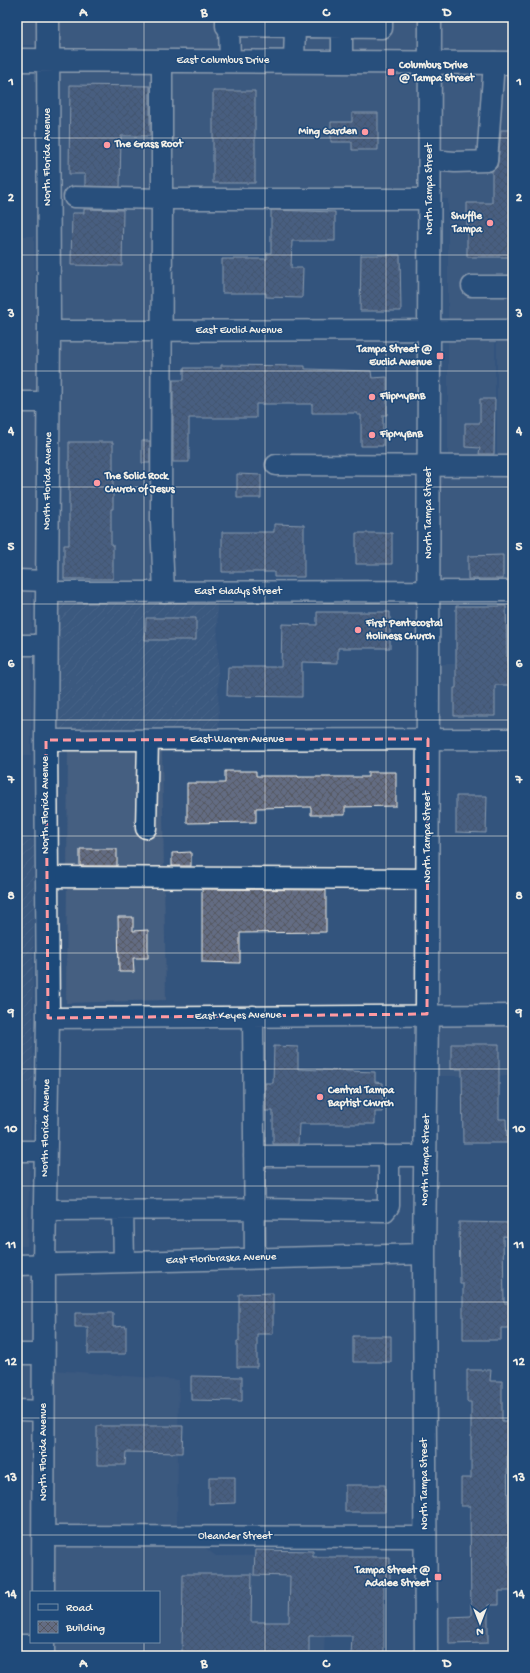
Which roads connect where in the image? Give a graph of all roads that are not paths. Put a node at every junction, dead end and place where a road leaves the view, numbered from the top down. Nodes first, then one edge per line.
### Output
1 (48, 17) edge
2 (382, 17) edge
3 (430, 17) edge
4 (227, 22) edge
5 (294, 27) junction
6 (342, 28) junction
7 (17, 60) edge
8 (48, 60) junction
9 (162, 62) junction
10 (230, 62) junction
11 (294, 62) junction
12 (342, 62) junction
13 (430, 62) junction
14 (504, 63) edge
15 (430, 160) junction
16 (74, 197) dead end
17 (162, 199) junction
18 (430, 199) junction
19 (472, 286) dead end
20 (513, 286) edge
21 (513, 330) edge
22 (49, 331) junction
23 (162, 331) junction
24 (430, 331) junction
25 (17, 402) edge
26 (48, 402) junction
27 (276, 465) dead end
28 (429, 465) junction
29 (513, 466) edge
30 (17, 580) edge
31 (47, 586) junction
32 (513, 591) edge
33 (164, 592) junction
34 (429, 592) junction
35 (17, 645) edge
36 (47, 645) junction
37 (428, 739) junction
38 (513, 739) edge
39 (46, 740) junction
40 (148, 740) junction
41 (146, 828) dead end
42 (47, 877) junction
43 (428, 879) junction
44 (427, 1014) junction
45 (513, 1014) edge
46 (253, 1016) junction
47 (48, 1018) junction
48 (17, 1151) edge
49 (46, 1151) junction
50 (254, 1156) junction
51 (389, 1156) junction
52 (426, 1156) junction
53 (254, 1209) junction
54 (45, 1210) junction
55 (123, 1210) junction
56 (424, 1254) junction
57 (255, 1258) junction
58 (124, 1262) junction
59 (17, 1265) edge
60 (44, 1265) junction
61 (17, 1354) edge
62 (44, 1354) junction
63 (17, 1410) edge
64 (44, 1411) junction
65 (44, 1536) junction
66 (426, 1537) junction
67 (43, 1591) edge
68 (17, 1645) edge
69 (43, 1648) edge
70 (426, 1656) edge

1 - 8 main road, North Florida Avenue
2 - 6 street
3 - 13 main road, North Tampa Street
4 - 5 street
4 - 10 street
5 - 6 street
5 - 11 street
6 - 12 street
7 - 8 main road, East Columbus Drive
8 - 9 main road, East Columbus Drive
8 - 22 main road, North Florida Avenue
9 - 10 main road, East Columbus Drive
9 - 17 street
10 - 11 main road, East Columbus Drive
11 - 12 main road, East Columbus Drive
12 - 13 main road, East Columbus Drive
13 - 14 main road, East Columbus Drive
13 - 15 main road, North Tampa Street
14 - 15 street
15 - 18 main road, North Tampa Street
16 - 17 street
17 - 18 street
17 - 23 street
18 - 24 main road, North Tampa Street
19 - 20 street
21 - 24 street, East Euclid Avenue
22 - 23 street, East Euclid Avenue
22 - 26 main road, North Florida Avenue
23 - 24 street, East Euclid Avenue
23 - 33 street
24 - 28 main road, North Tampa Street
25 - 26 street
26 - 31 main road, North Florida Avenue
27 - 28 street
28 - 29 street
28 - 34 main road, North Tampa Street
30 - 31 street, East Gladys Street
31 - 33 street, East Gladys Street
31 - 36 main road, North Florida Avenue
32 - 34 street, East Gladys Street
33 - 34 street, East Gladys Street
34 - 37 main road, North Tampa Street
35 - 36 street
36 - 39 main road, North Florida Avenue
37 - 38 street, East Warren Avenue
37 - 40 street, East Warren Avenue
37 - 43 main road, North Tampa Street
39 - 40 street, East Warren Avenue
39 - 42 main road, North Florida Avenue
40 - 41 street
42 - 43 street
42 - 47 main road, North Florida Avenue
43 - 44 main road, North Tampa Street
44 - 45 street, East Keyes Avenue
44 - 46 street, East Keyes Avenue
44 - 52 main road, North Tampa Street
46 - 47 street, East Keyes Avenue
46 - 50 street
47 - 49 main road, North Florida Avenue
48 - 49 street
49 - 54 main road, North Florida Avenue
50 - 51 street
50 - 53 street
51 - 52 street
51 - 53 street
52 - 56 main road, North Tampa Street
53 - 55 street
53 - 57 street
54 - 55 street
54 - 60 main road, North Florida Avenue
55 - 58 street
56 - 57 street, East Floribraska Avenue
56 - 66 main road, North Tampa Street
57 - 58 street, East Floribraska Avenue
58 - 60 street, East Floribraska Avenue
59 - 60 street, East Floribraska Avenue
60 - 62 main road, North Florida Avenue
61 - 62 street
62 - 64 main road, North Florida Avenue
63 - 64 street
64 - 65 main road, North Florida Avenue
65 - 66 street, Oleander Street
65 - 67 main road, North Florida Avenue
66 - 70 main road, North Tampa Street
68 - 69 street

